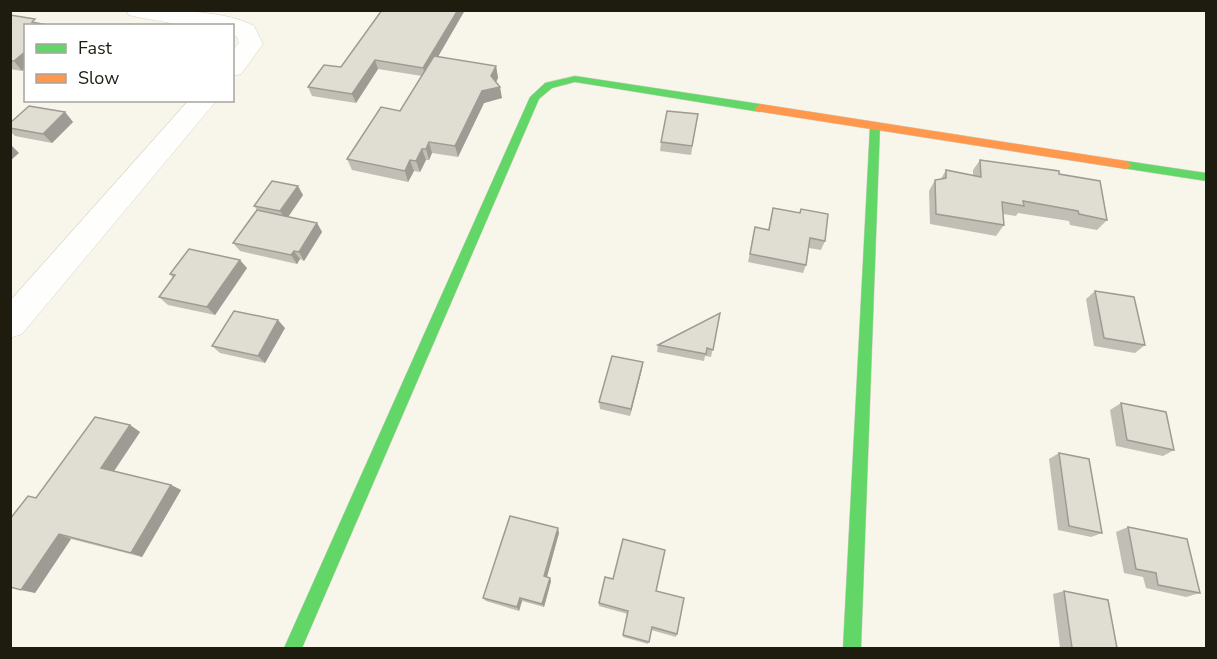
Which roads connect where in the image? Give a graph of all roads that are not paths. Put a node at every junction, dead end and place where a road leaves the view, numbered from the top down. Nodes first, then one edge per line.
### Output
1 (137, 10) edge
2 (220, 24) edge
3 (234, 26) edge
4 (234, 65) edge
5 (202, 102) edge
6 (875, 126) junction
7 (1206, 177) edge
8 (10, 324) edge
9 (293, 648) edge
10 (852, 648) edge

1 - 2 street
3 - 4 street
5 - 8 street
6 - 7 street
6 - 9 street
6 - 10 street

